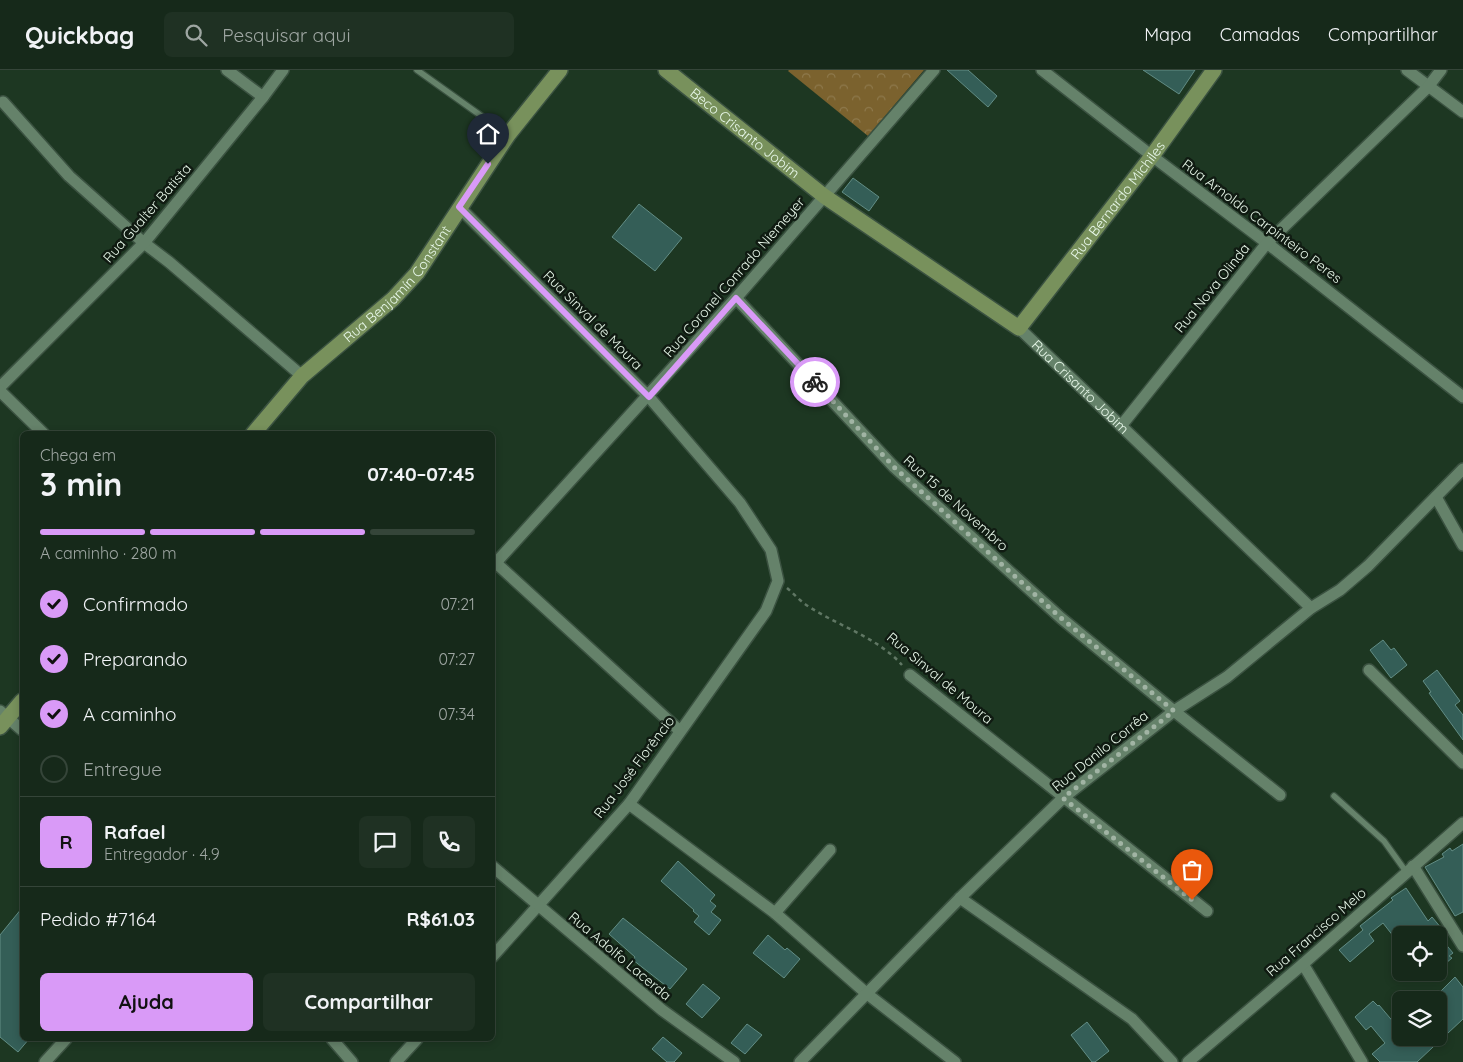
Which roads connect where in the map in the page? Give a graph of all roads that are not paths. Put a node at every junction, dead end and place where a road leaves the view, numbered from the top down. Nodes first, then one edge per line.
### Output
1 (227, 70) edge
2 (283, 70) edge
3 (417, 70) edge
4 (560, 70) edge
5 (666, 70) edge
6 (934, 70) edge
7 (1042, 70) edge
8 (1214, 70) edge
9 (1407, 70) edge
10 (1441, 70) edge
11 (1428, 87) junction
12 (263, 97) junction
13 (1, 102) edge
14 (1463, 112) edge
15 (508, 135) junction
16 (1152, 156) junction
17 (824, 196) junction
18 (459, 207) junction
19 (144, 243) junction
20 (1267, 243) junction
21 (736, 298) junction
22 (1019, 328) junction
23 (302, 376) junction
24 (0, 389) edge
25 (649, 397) junction
26 (1463, 397) edge
27 (1121, 426) junction
28 (41, 431) edge
29 (256, 431) edge
30 (1463, 469) edge
31 (1436, 497) junction
32 (1463, 545) edge
33 (495, 564) edge
34 (495, 566) edge
35 (778, 580) joint
36 (1311, 608) junction
37 (1369, 670) dead end
38 (910, 675) road end
39 (20, 703) edge
40 (1174, 711) junction
41 (3, 719) edge
42 (20, 729) edge
43 (680, 731) junction
44 (1463, 763) edge
45 (1280, 794) dead end
46 (1334, 796) dead end
47 (1063, 798) junction
48 (629, 804) junction
49 (1463, 823) edge
50 (830, 850) dead end
51 (495, 869) edge
52 (1410, 869) junction
53 (960, 898) junction
54 (538, 906) junction
55 (1207, 911) dead end
56 (775, 913) junction
57 (1463, 946) edge
58 (495, 953) edge
59 (1303, 964) junction
60 (866, 993) junction
61 (64, 1041) edge
62 (334, 1041) edge
63 (415, 1041) edge
64 (45, 1062) edge
65 (352, 1062) edge
66 (396, 1062) edge
67 (734, 1062) edge
68 (800, 1062) edge
69 (955, 1062) edge
70 (1172, 1062) edge
71 (1188, 1062) edge
72 (1362, 1062) edge

1 - 12 street
2 - 12 street, Rua Gualter Batista
3 - 15 lane
4 - 15 street, Rua Benjamín Constant
5 - 17 street, Beco Crisanto Jobim
6 - 17 street, Rua Coronel Conrado Niemeyer
7 - 16 street, Rua Arnoldo Carpinteiro Peres
8 - 16 street, Rua Bernardo Michiles
9 - 11 street
10 - 11 street, Rua Nova Olinda
11 - 14 street
11 - 20 street, Rua Nova Olinda
12 - 19 street, Rua Gualter Batista
13 - 19 street
15 - 18 street, Rua Benjamín Constant
16 - 20 street, Rua Arnoldo Carpinteiro Peres
16 - 22 street, Rua Bernardo Michiles
17 - 21 street, Rua Coronel Conrado Niemeyer
17 - 22 street, Rua Crisanto Jobim
18 - 23 street, Rua Benjamín Constant
18 - 25 street, Rua Sinval de Moura
19 - 23 street
19 - 24 street, Rua Gualter Batista
20 - 26 street, Rua Arnoldo Carpinteiro Peres
20 - 27 street, Rua Nova Olinda
21 - 25 street, Rua Coronel Conrado Niemeyer
21 - 40 street, Rua 15 de Novembro
22 - 27 street, Rua Crisanto Jobim
23 - 29 street, Rua Benjamín Constant
24 - 28 street
25 - 33 street, Rua Coronel Conrado Niemeyer
25 - 35 street, Rua Sinval de Moura
27 - 36 street, Rua Crisanto Jobim
30 - 31 street, Rua Danilo Corrêa
31 - 32 street
31 - 36 street, Rua Danilo Corrêa
34 - 43 street
35 - 43 street, Rua José Florêncio
36 - 40 street, Rua Danilo Corrêa
37 - 44 street
38 - 47 street, Rua Sinval de Moura
39 - 41 street
40 - 45 street, Rua 15 de Novembro
40 - 47 street, Rua Danilo Corrêa
41 - 42 street
43 - 48 street, Rua José Florêncio
46 - 52 lane
47 - 53 street, Rua Danilo Corrêa
47 - 55 street, Rua Sinval de Moura
48 - 54 street, Rua José Florêncio
48 - 56 street
49 - 52 street, Rua Francisco Melo
50 - 56 street
51 - 54 street, Rua Adolfo Lacerda
52 - 57 street
52 - 59 street, Rua Francisco Melo
53 - 60 street, Rua Danilo Corrêa
53 - 70 street
54 - 58 street, Rua José Florêncio
54 - 67 street, Rua Adolfo Lacerda
56 - 60 street
59 - 71 street, Rua Francisco Melo
59 - 72 street
60 - 68 street, Rua Danilo Corrêa
60 - 69 street
61 - 64 street
62 - 65 street
63 - 66 street

